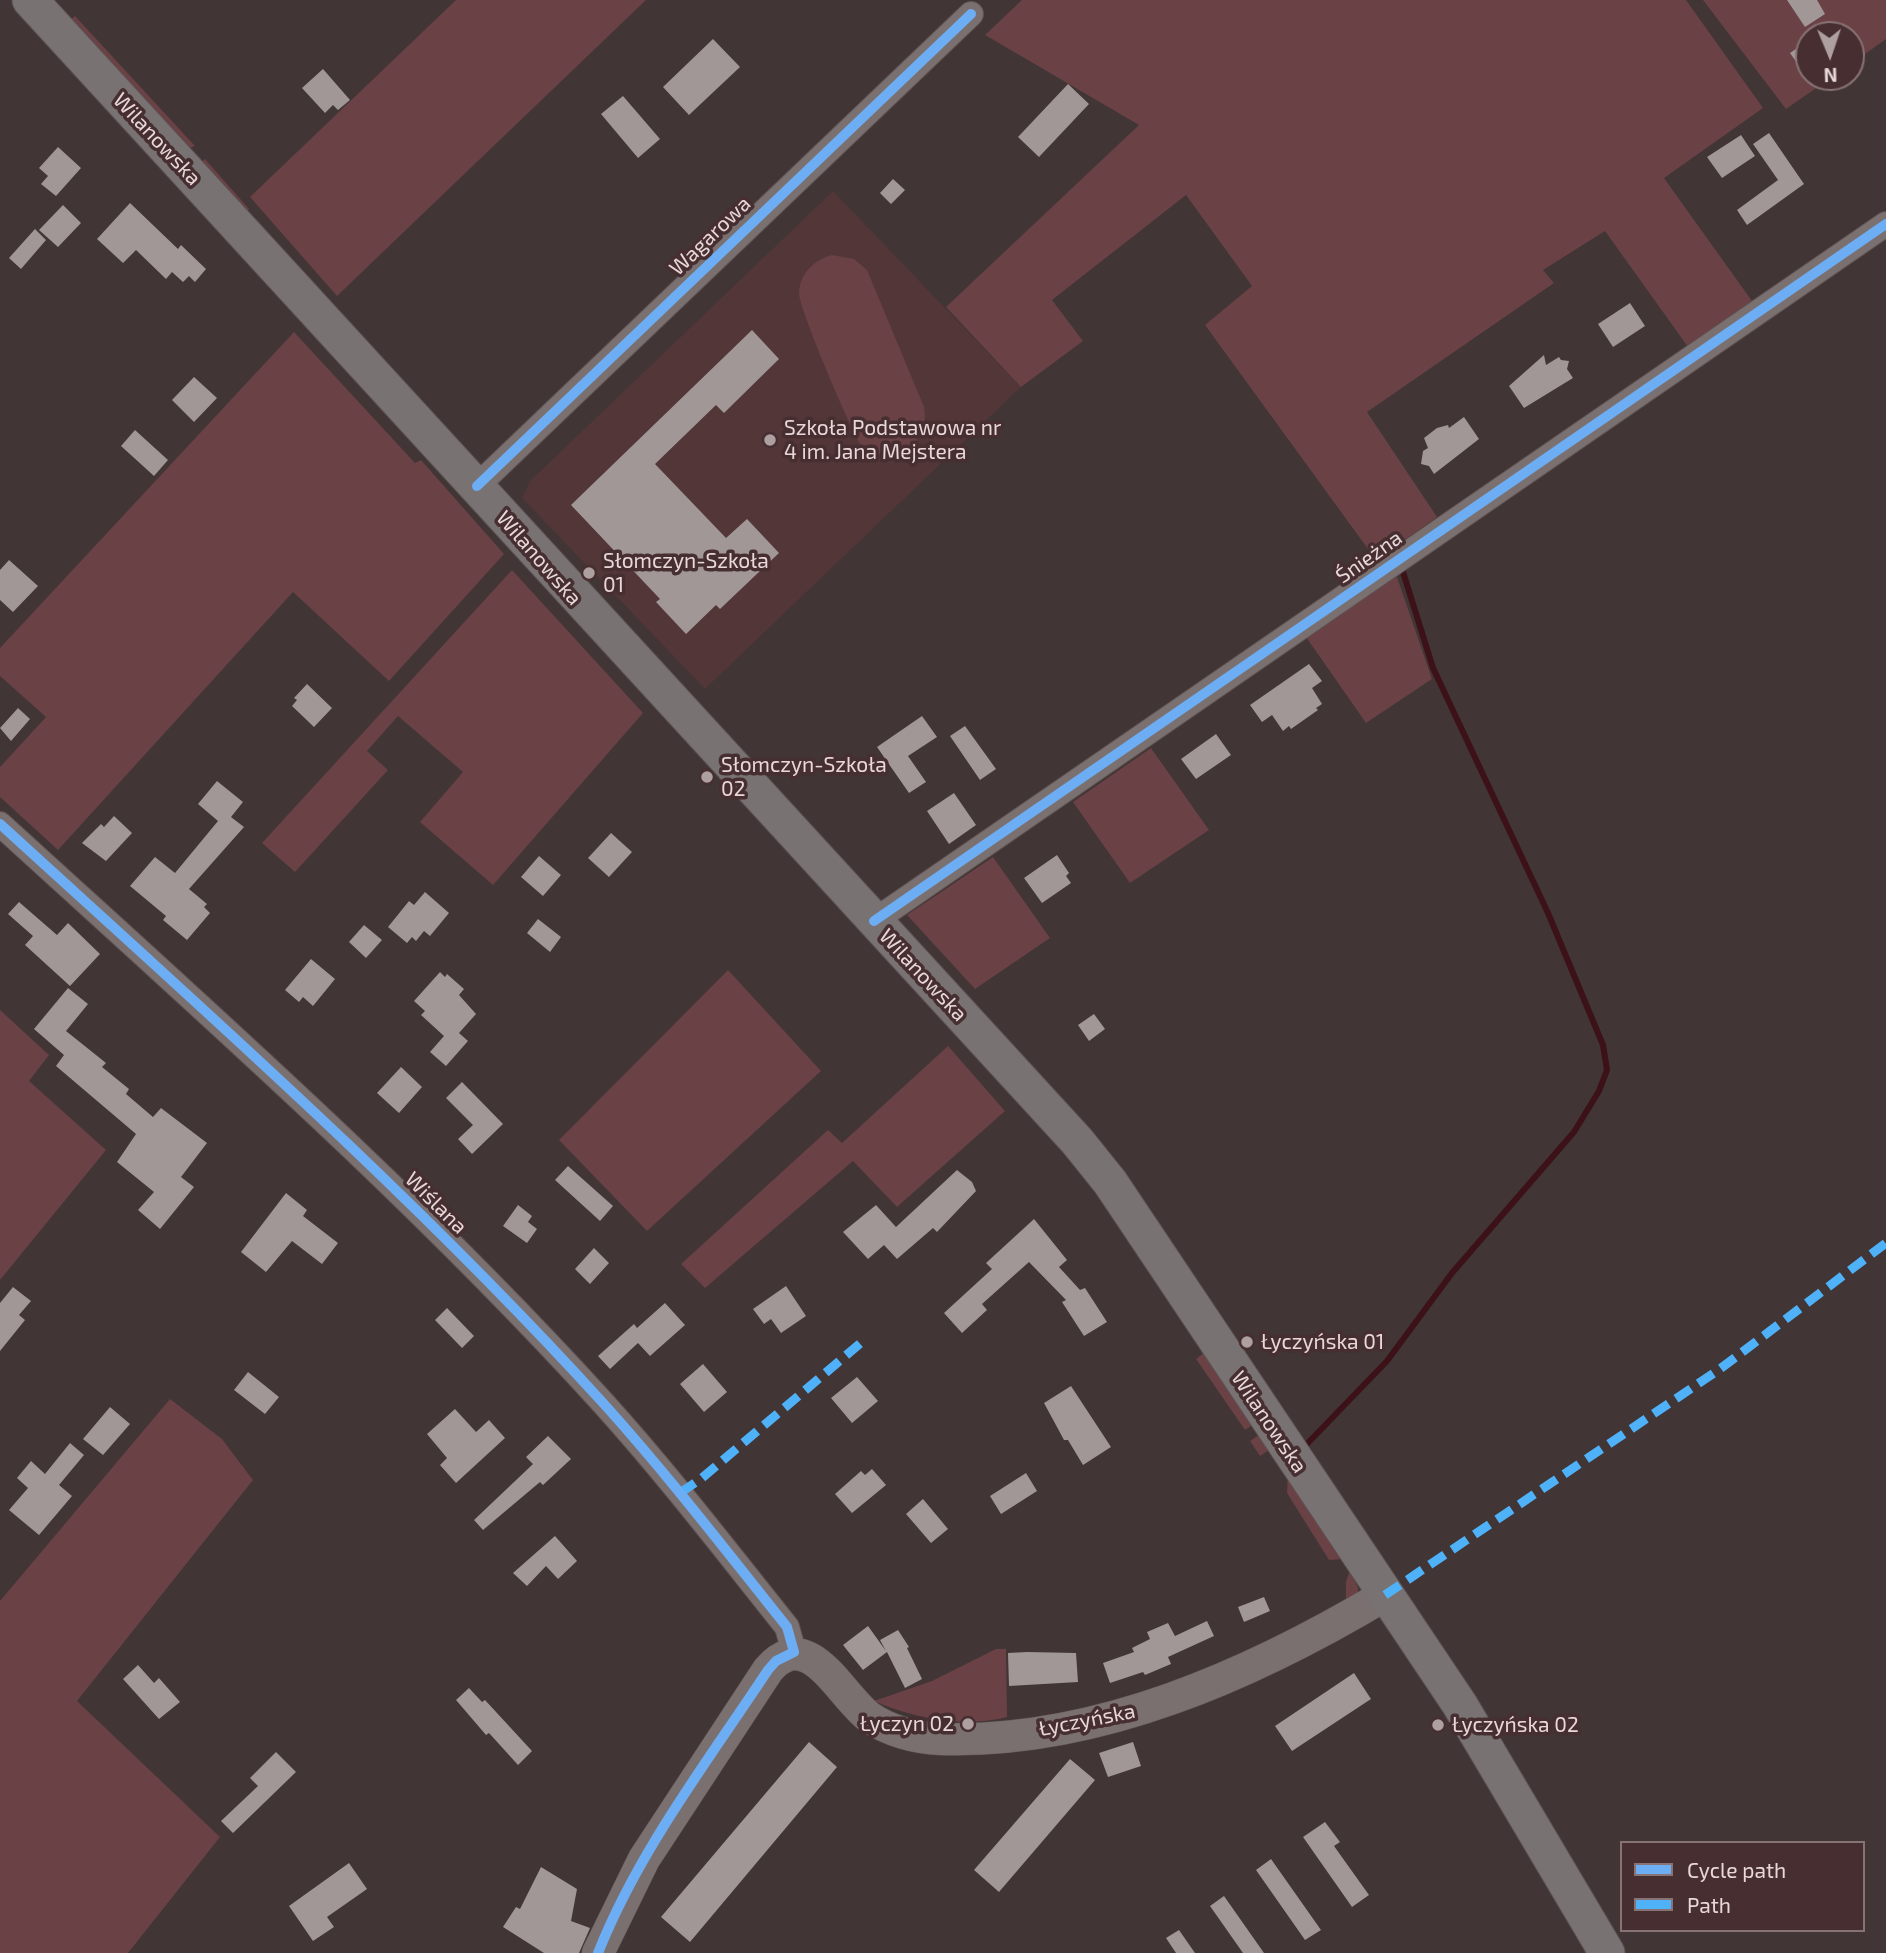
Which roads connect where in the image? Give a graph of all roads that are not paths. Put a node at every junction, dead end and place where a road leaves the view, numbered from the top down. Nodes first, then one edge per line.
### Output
1 (30, 0) edge
2 (971, 14) dead end
3 (1886, 224) edge
4 (477, 486) junction
5 (0, 824) edge
6 (874, 921) junction
7 (1385, 1595) junction
8 (794, 1652) junction
9 (598, 1953) edge
10 (1607, 1953) edge

1 - 4 main road, Wilanowska
2 - 4 street, Wagarowa
3 - 6 street, Śnieżna
4 - 6 main road, Wilanowska
5 - 8 street, Wiślana
6 - 7 main road, Wilanowska
7 - 8 street, Łyczyńska
7 - 10 main road, Wilanowska
8 - 9 street

